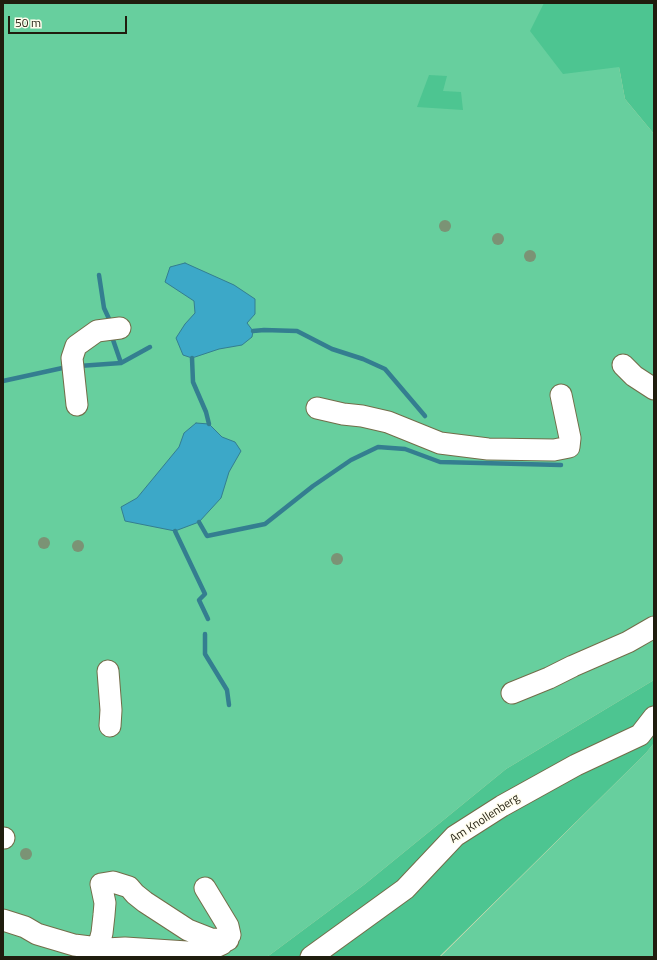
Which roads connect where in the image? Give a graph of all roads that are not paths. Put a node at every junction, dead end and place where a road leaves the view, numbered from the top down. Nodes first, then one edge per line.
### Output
1 (120, 328) dead end
2 (623, 365) dead end
3 (654, 389) edge
4 (561, 395) dead end
5 (77, 405) dead end
6 (317, 408) dead end
7 (654, 627) edge
8 (108, 671) dead end
9 (512, 693) dead end
10 (654, 717) edge
11 (110, 726) dead end
12 (205, 888) dead end
13 (3, 920) edge
14 (228, 940) junction
15 (98, 948) junction
16 (311, 957) edge

1 - 5 lane
2 - 3 lane
4 - 6 lane
7 - 9 lane
8 - 11 lane
10 - 16 lane, Am Knollenberg
12 - 14 lane
13 - 15 lane
14 - 15 lane
14 - 15 lane

